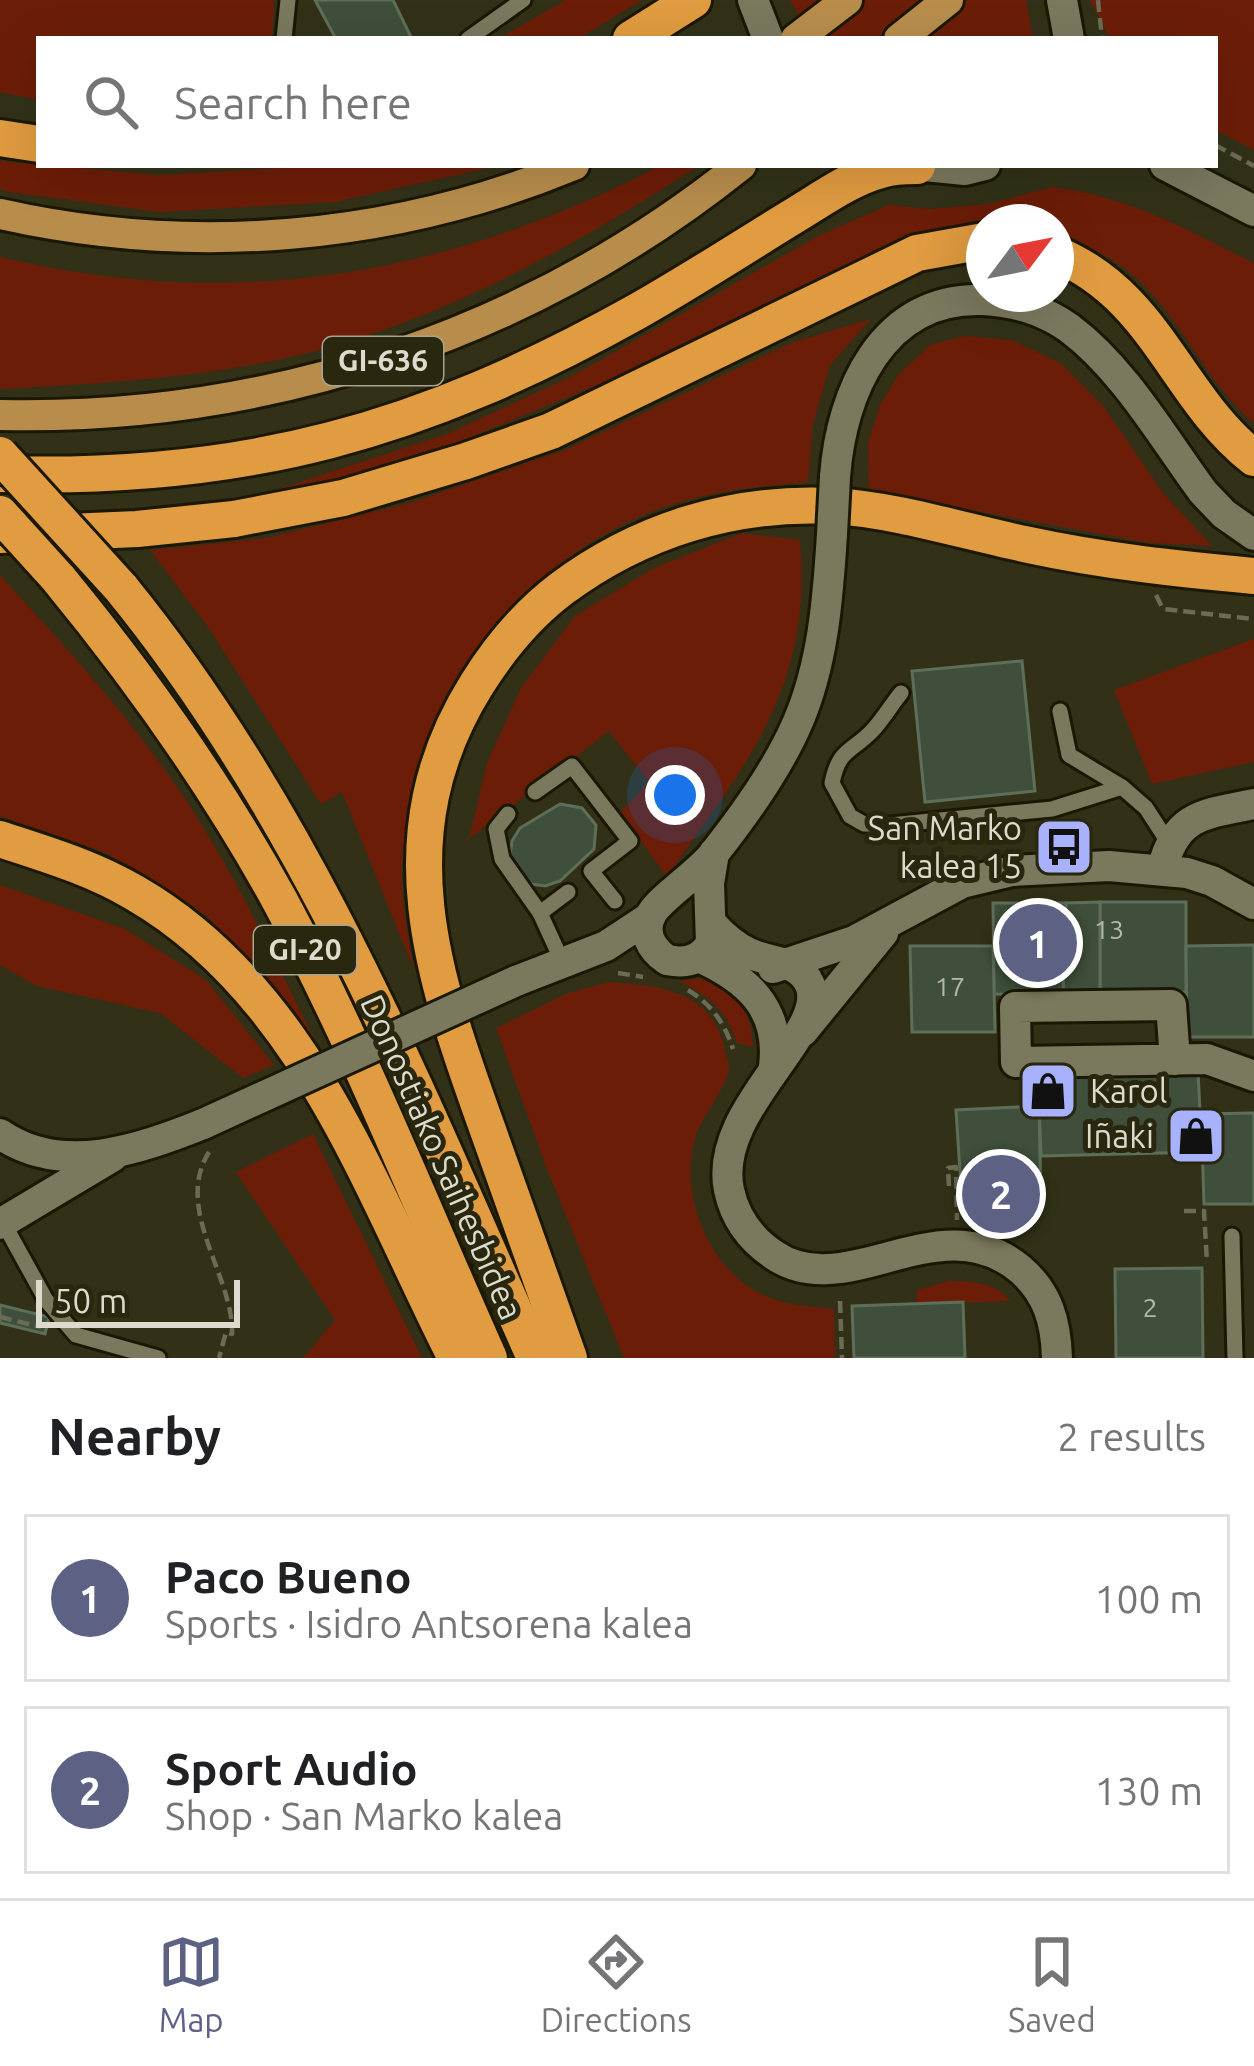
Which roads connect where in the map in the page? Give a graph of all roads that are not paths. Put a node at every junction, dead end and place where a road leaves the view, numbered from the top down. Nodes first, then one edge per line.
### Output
1 (288, 0) edge
2 (524, 0) edge
3 (693, 0) edge
4 (752, 0) edge
5 (847, 0) edge
6 (948, 0) edge
7 (1062, 0) edge
8 (284, 36) edge
9 (472, 36) edge
10 (636, 36) edge
11 (767, 36) edge
12 (800, 36) edge
13 (903, 36) edge
14 (1068, 36) edge
15 (0, 138) edge
16 (36, 144) edge
17 (565, 168) edge
18 (893, 168) edge
19 (1172, 168) edge
20 (733, 172) edge
21 (1254, 211) edge
22 (0, 214) edge
23 (966, 244) edge
24 (1074, 264) edge
25 (0, 416) edge
26 (0, 454) edge
27 (1254, 458) edge
28 (0, 474) edge
29 (0, 514) edge
30 (0, 535) edge
31 (1254, 535) edge
32 (1254, 576) edge
33 (902, 693) dead end
34 (1060, 711) dead end
35 (1122, 787) junction
36 (535, 792) dead end
37 (1254, 804) edge
38 (508, 814) dead end
39 (0, 839) edge
40 (714, 853) junction
41 (1165, 856) junction
42 (568, 892) dead end
43 (615, 902) dead end
44 (1254, 904) edge
45 (660, 908) junction
46 (540, 913) junction
47 (894, 919) junction
48 (712, 921) junction
49 (571, 952) junction
50 (699, 957) junction
51 (788, 964) junction
52 (658, 966) junction
53 (728, 970) junction
54 (802, 1032) junction
55 (1175, 1060) junction
56 (774, 1066) junction
57 (1254, 1076) edge
58 (3, 1138) edge
59 (117, 1154) junction
60 (1, 1223) edge
61 (1232, 1236) dead end
62 (93, 1350) edge
63 (158, 1358) edge
64 (456, 1358) edge
65 (489, 1358) edge
66 (535, 1358) edge
67 (569, 1358) edge
68 (1058, 1358) edge
69 (1235, 1358) edge

1 - 8 lane
2 - 9 lane
3 - 10 highway
4 - 11 street
5 - 12 main road
6 - 13 main road
7 - 14 street
15 - 16 highway
17 - 22 main road
18 - 28 highway
19 - 21 street
20 - 25 main road, GI-636
23 - 30 highway
24 - 27 highway
26 - 66 highway, Donostiako Saihesbidea / GI-20, bridge
29 - 65 highway, Donostiako Saihesbidea / GI-20, bridge
31 - 40 street, bridge
32 - 67 highway
33 - 35 lane
34 - 35 lane
35 - 41 lane
36 - 43 lane
37 - 41 street
38 - 46 lane
39 - 64 highway
40 - 45 street
40 - 48 street
41 - 44 street
41 - 47 street
42 - 46 lane
45 - 48 street
45 - 49 street
45 - 52 street
46 - 49 lane
47 - 51 street
47 - 54 street
48 - 50 street
48 - 51 street
49 - 52 street
49 - 59 street, bridge
50 - 52 street
50 - 53 street
51 - 53 street
51 - 54 street
53 - 56 street
54 - 56 street
55 - 55 street
55 - 57 street
56 - 68 street
58 - 59 street
59 - 60 street
60 - 62 lane
61 - 69 lane
62 - 63 lane

